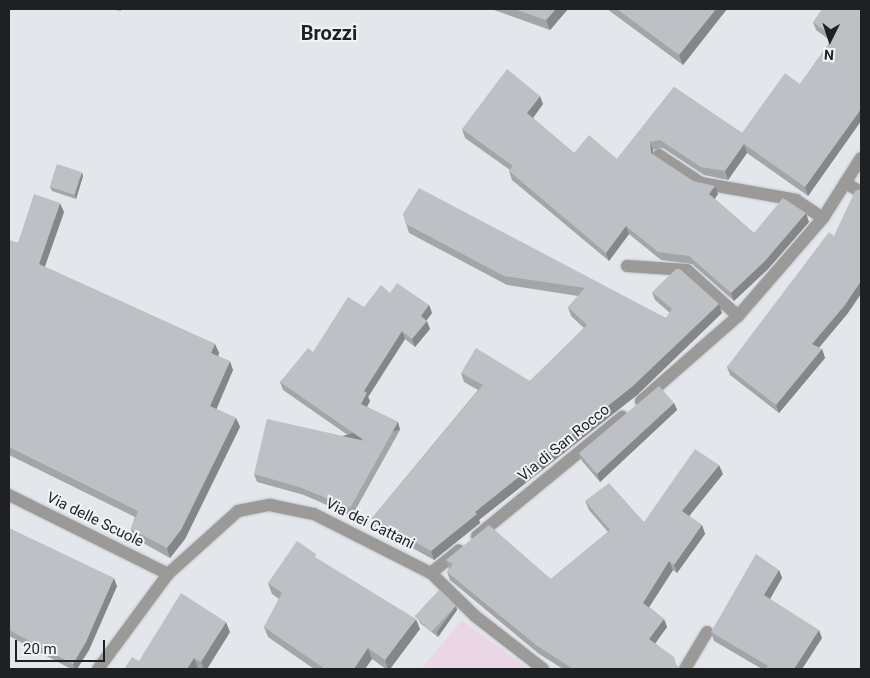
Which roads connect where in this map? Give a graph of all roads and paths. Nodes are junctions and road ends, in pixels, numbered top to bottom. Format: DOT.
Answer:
graph roads {
  1 [pos="659,155"];
  2 [pos="861,158"];
  3 [pos="845,183"];
  4 [pos="861,192"];
  5 [pos="822,218"];
  6 [pos="627,266"];
  7 [pos="738,316"];
  8 [pos="9,495"];
  9 [pos="431,573"];
  10 [pos="168,574"];
  11 [pos="707,632"];
  12 [pos="98,669"];
  13 [pos="543,669"];
  14 [pos="685,669"];
  1 -- 5 [label="street"];
  2 -- 3 [label="street, Via di San Rocco"];
  3 -- 4 [label="street"];
  3 -- 5 [label="street, Via di San Rocco"];
  5 -- 7 [label="street, Via di San Rocco"];
  6 -- 7 [label="street"];
  7 -- 9 [label="street, Via di San Rocco"];
  8 -- 10 [label="street, Via delle Scuole"];
  9 -- 10 [label="street, Via dei Cattani"];
  9 -- 13 [label="street, Via dei Cattani"];
  10 -- 12 [label="street, Via dei Cattani"];
  11 -- 14 [label="street"];
}
